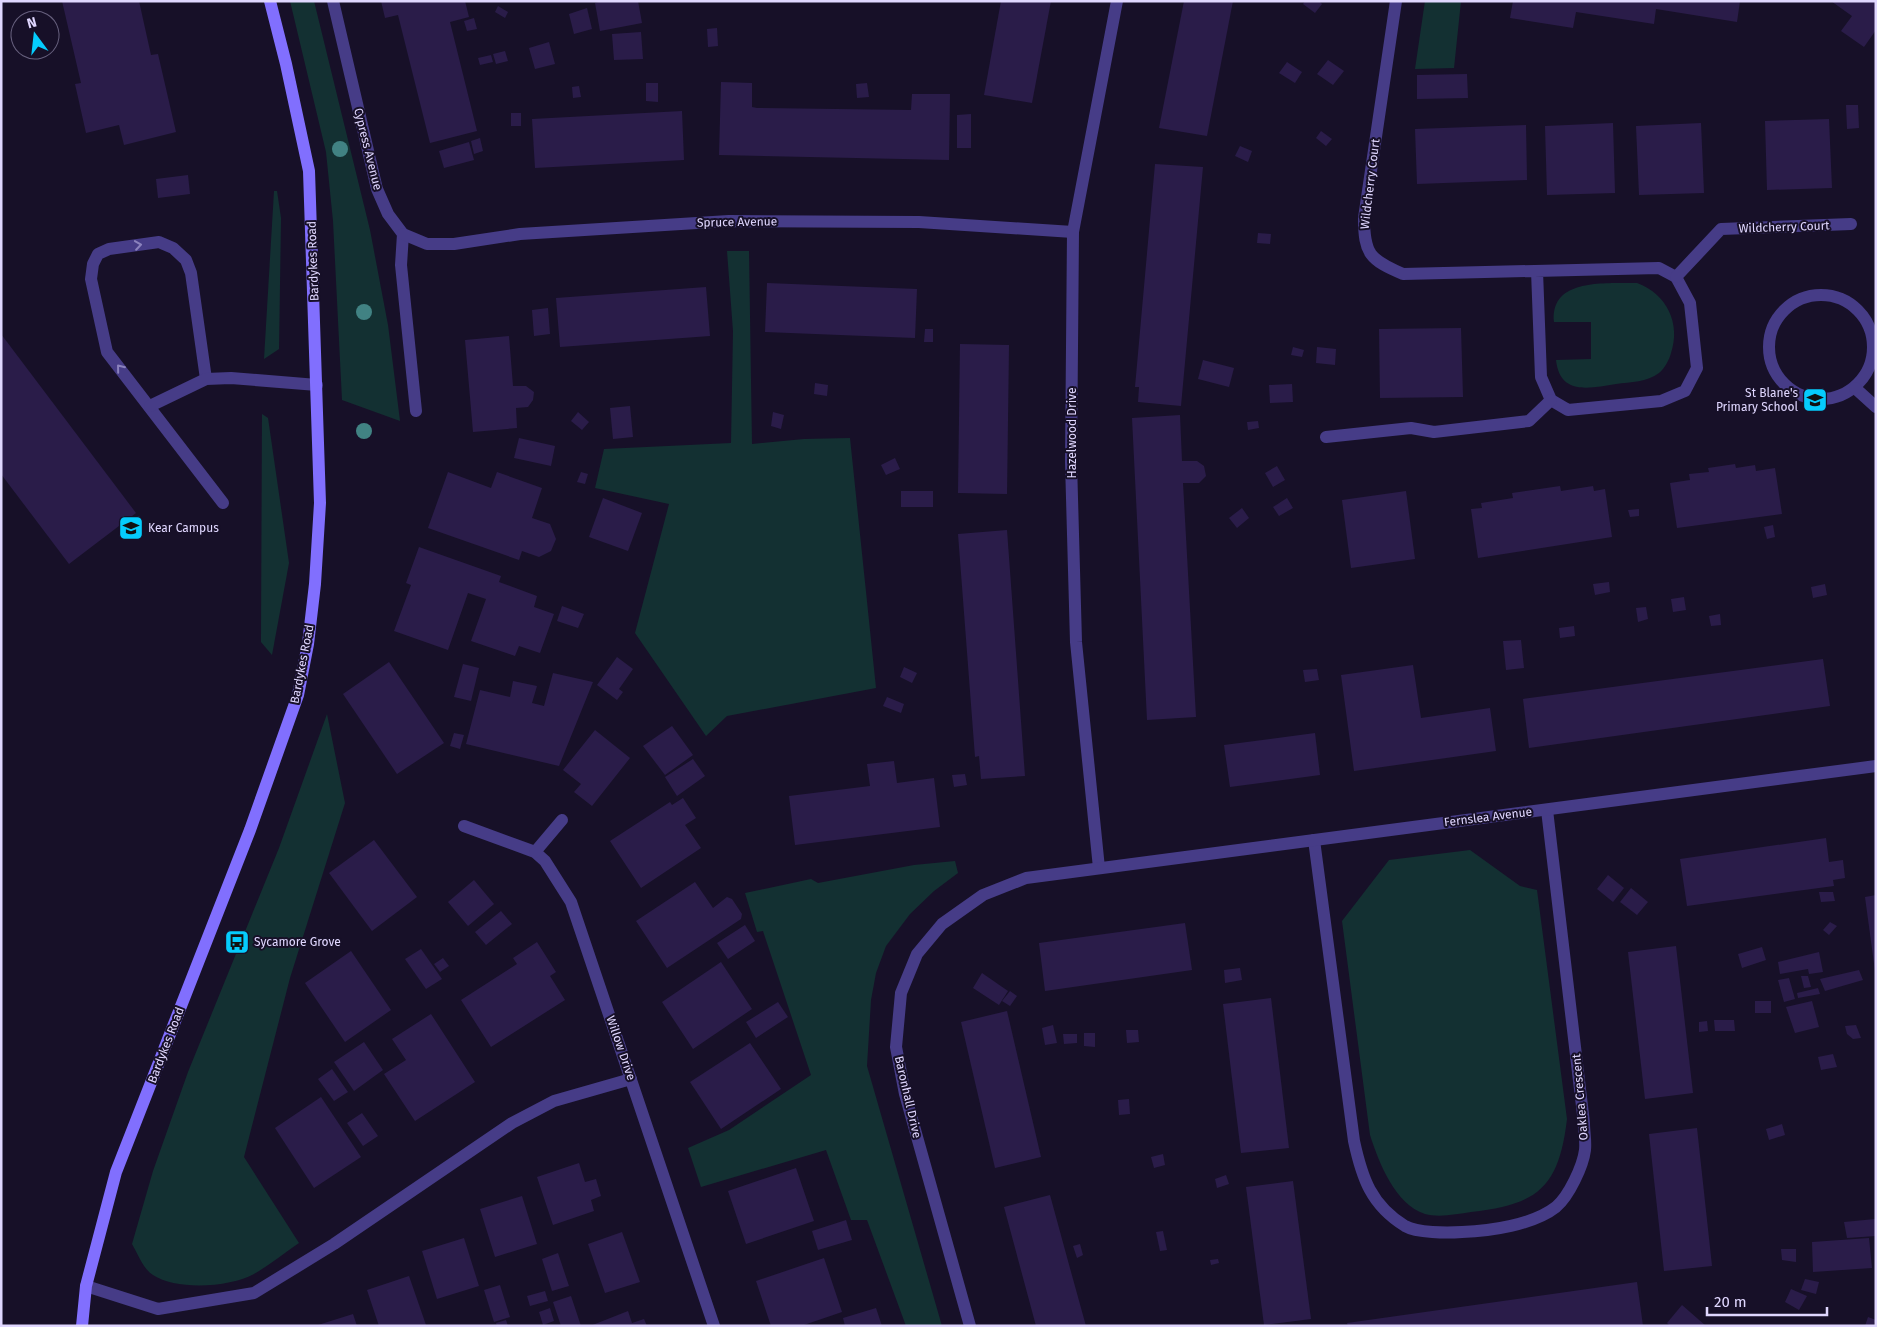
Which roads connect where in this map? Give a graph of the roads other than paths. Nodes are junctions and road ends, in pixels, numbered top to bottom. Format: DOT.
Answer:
graph roads {
  1 [pos="270,1"];
  2 [pos="333,1"];
  3 [pos="1117,1"];
  4 [pos="1396,1"];
  5 [pos="1851,224"];
  6 [pos="1073,232"];
  7 [pos="403,234"];
  8 [pos="1537,271"];
  9 [pos="1676,276"];
  10 [pos="206,379"];
  11 [pos="317,385"];
  12 [pos="1855,388"];
  13 [pos="1551,400"];
  14 [pos="150,406"];
  15 [pos="1876,407"];
  16 [pos="416,412"];
  17 [pos="1326,437"];
  18 [pos="223,503"];
  19 [pos="1876,766"];
  20 [pos="1548,810"];
  21 [pos="562,820"];
  22 [pos="464,826"];
  23 [pos="1314,840"];
  24 [pos="535,852"];
  25 [pos="1100,868"];
  26 [pos="631,1079"];
  27 [pos="86,1286"];
  28 [pos="82,1326"];
  29 [pos="714,1326"];
  30 [pos="970,1326"];
  1 -- 11 [label="main road, Bardykes Road"];
  2 -- 7 [label="street, Cypress Avenue"];
  3 -- 6 [label="street, Hazelwood Drive"];
  4 -- 8 [label="street, Wildcherry Court"];
  5 -- 9 [label="street, Wildcherry Court"];
  6 -- 7 [label="street, Spruce Avenue"];
  6 -- 25 [label="street, Hazelwood Drive"];
  7 -- 16 [label="street"];
  8 -- 9 [label="street, Wildcherry Court"];
  8 -- 13 [label="street"];
  9 -- 13 [label="street"];
  10 -- 11 [label="street"];
  10 -- 14 [label="street"];
  14 -- 10 [label="street, one-way"];
  11 -- 27 [label="main road, Bardykes Road"];
  12 -- 12 [label="street"];
  12 -- 15 [label="street"];
  13 -- 17 [label="street"];
  14 -- 18 [label="street"];
  19 -- 20 [label="street, Fernslea Avenue"];
  20 -- 23 [label="street, Fernslea Avenue"];
  20 -- 23 [label="street, Oaklea Crescent"];
  21 -- 24 [label="street"];
  22 -- 24 [label="street"];
  23 -- 25 [label="street, Fernslea Avenue"];
  24 -- 26 [label="street, Willow Drive"];
  25 -- 30 [label="street, Baronhall Drive"];
  26 -- 27 [label="street"];
  26 -- 29 [label="street, Willow Drive"];
  27 -- 28 [label="main road, Bardykes Road"];
}
